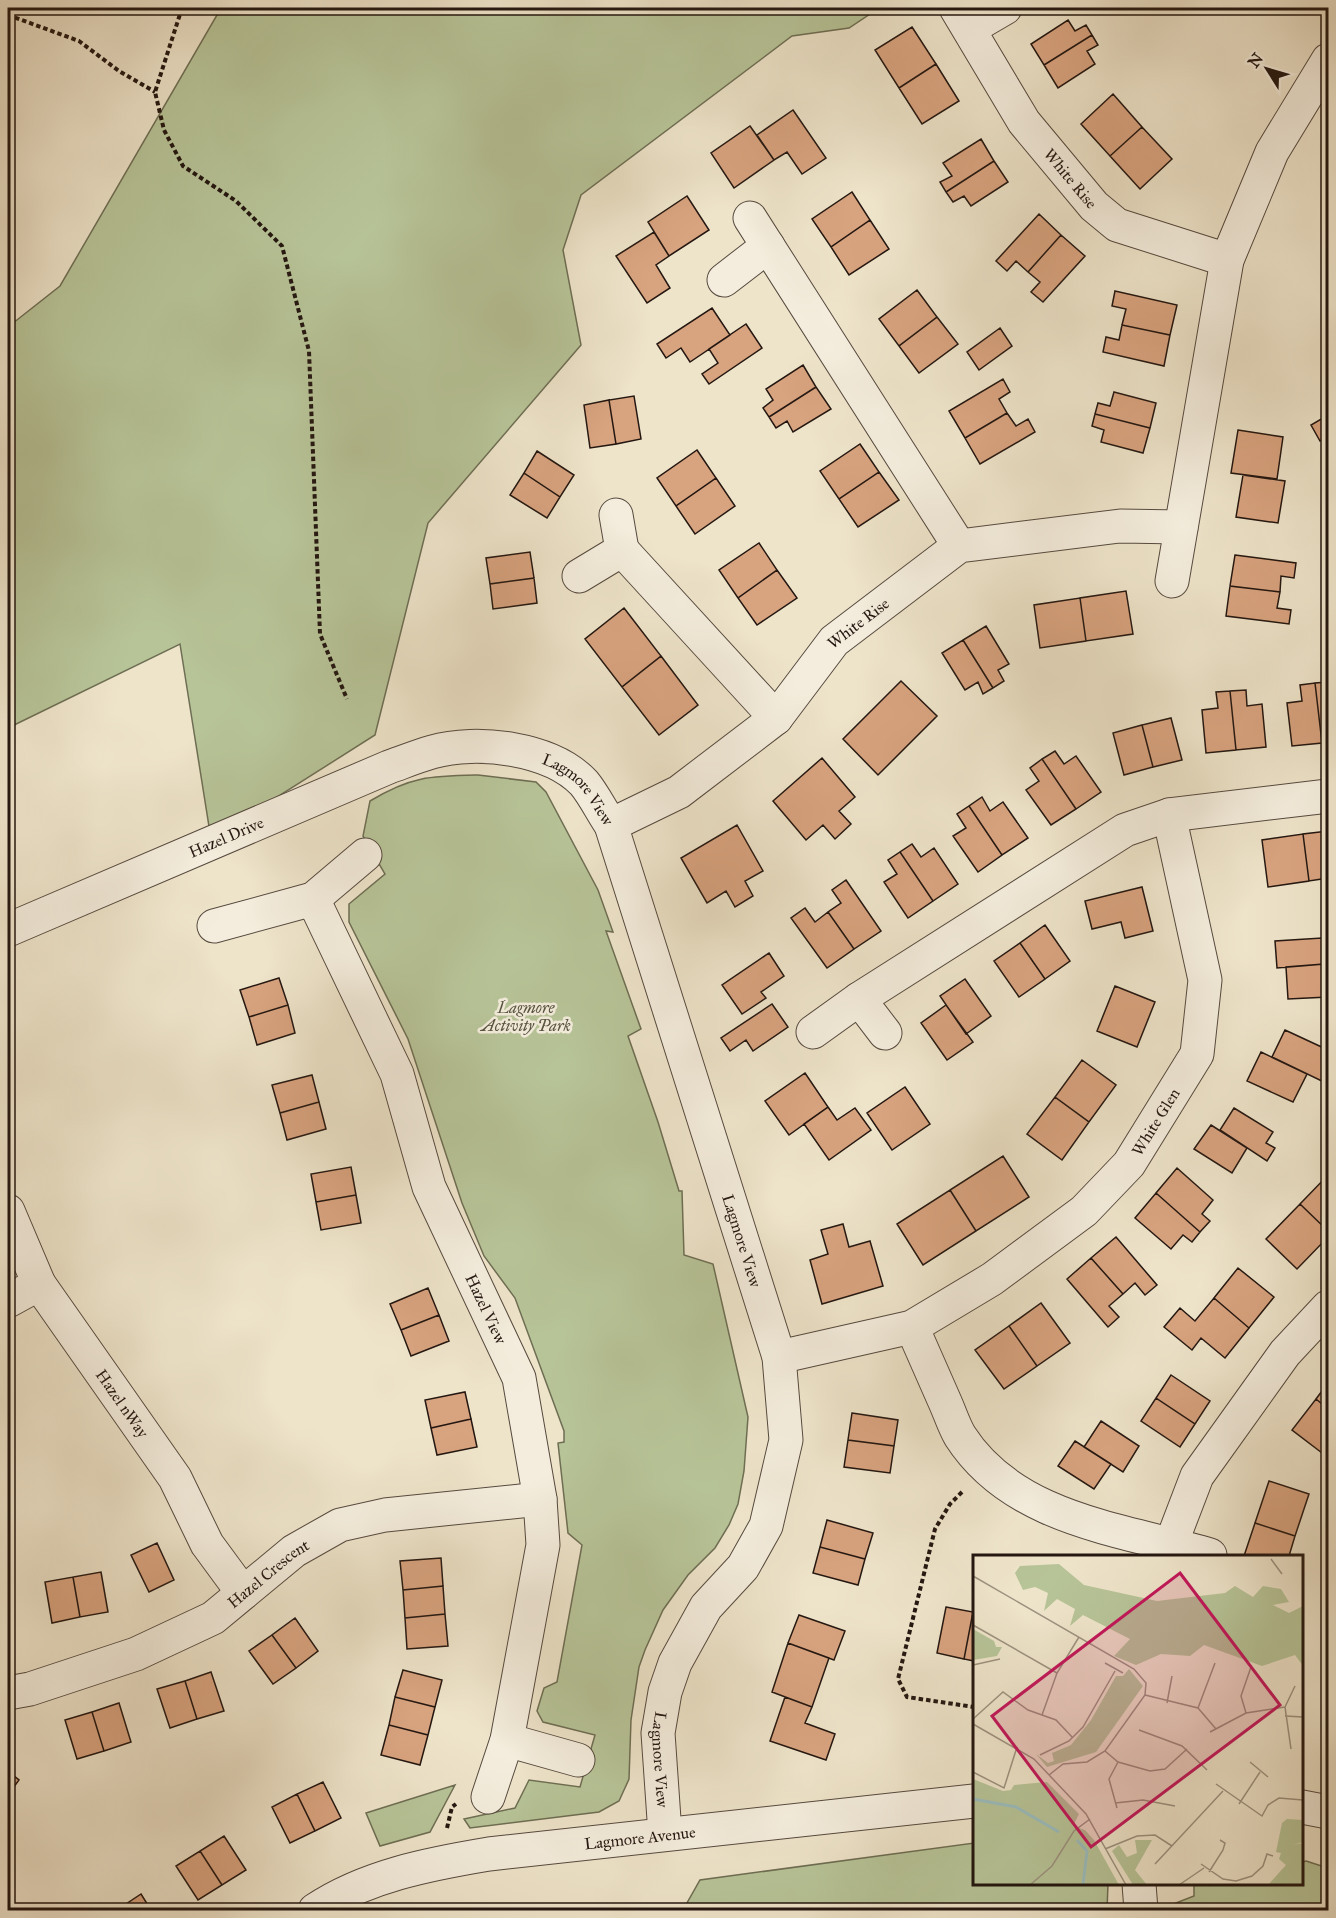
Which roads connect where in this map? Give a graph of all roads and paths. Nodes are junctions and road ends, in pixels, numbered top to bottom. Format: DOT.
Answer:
graph roads {
  1 [pos="182,8"];
  2 [pos="1005,8"];
  3 [pos="8,15"];
  4 [pos="963,18"];
  5 [pos="1329,60"];
  6 [pos="155,92"];
  7 [pos="750,218"];
  8 [pos="768,246"];
  9 [pos="1227,260"];
  10 [pos="724,280"];
  11 [pos="616,515"];
  12 [pos="1181,527"];
  13 [pos="959,546"];
  14 [pos="622,550"];
  15 [pos="579,576"];
  16 [pos="1172,581"];
  17 [pos="347,699"];
  18 [pos="776,718"];
  19 [pos="445,749"];
  20 [pos="1329,796"];
  21 [pos="1169,815"];
  22 [pos="611,825"];
  23 [pos="365,855"];
  24 [pos="313,899"];
  25 [pos="214,926"];
  26 [pos="8,930"];
  27 [pos="859,999"];
  28 [pos="813,1032"];
  29 [pos="885,1033"];
  30 [pos="8,1210"];
  31 [pos="39,1284"];
  32 [pos="8,1301"];
  33 [pos="1329,1307"];
  34 [pos="912,1327"];
  35 [pos="779,1357"];
  36 [pos="986,1468"];
  37 [pos="540,1499"];
  38 [pos="1171,1544"];
  39 [pos="1210,1555"];
  40 [pos="243,1593"];
  41 [pos="8,1693"];
  42 [pos="973,1707"];
  43 [pos="507,1740"];
  44 [pos="578,1760"];
  45 [pos="488,1797"];
  46 [pos="973,1801"];
  47 [pos="1303,1807"];
  48 [pos="1329,1812"];
  49 [pos="665,1834"];
  50 [pos="1139,1885"];
  51 [pos="322,1908"];
  52 [pos="1141,1911"];
  1 -- 6 [label="path"];
  2 -- 4 [label="street, White Rise"];
  3 -- 6 [label="path"];
  4 -- 9 [label="street, White Rise"];
  5 -- 9 [label="street"];
  6 -- 17 [label="path"];
  7 -- 8 [label="street"];
  8 -- 10 [label="street"];
  8 -- 13 [label="street"];
  9 -- 12 [label="street"];
  11 -- 14 [label="street"];
  12 -- 13 [label="street"];
  12 -- 16 [label="street"];
  13 -- 18 [label="street, White Rise"];
  14 -- 15 [label="street"];
  14 -- 18 [label="street"];
  18 -- 22 [label="street, White Rise"];
  19 -- 22 [label="street, Lagmore View"];
  19 -- 26 [label="street, Hazel Drive"];
  20 -- 21 [label="street"];
  21 -- 27 [label="street"];
  21 -- 34 [label="street, White Glen"];
  22 -- 35 [label="street, Lagmore View"];
  23 -- 24 [label="street"];
  24 -- 25 [label="street"];
  24 -- 37 [label="street, Hazel View"];
  27 -- 28 [label="street"];
  27 -- 29 [label="street"];
  30 -- 31 [label="street, Hazel nWay"];
  31 -- 32 [label="street"];
  31 -- 40 [label="street, Hazel nWay"];
  33 -- 38 [label="street"];
  34 -- 35 [label="street, White Glen"];
  34 -- 36 [label="street"];
  35 -- 49 [label="street, Lagmore View"];
  36 -- 38 [label="street"];
  36 -- 42 [label="path"];
  37 -- 40 [label="street, Hazel Crescent"];
  37 -- 43 [label="street, Hazel View"];
  38 -- 39 [label="street"];
  40 -- 41 [label="street, Hazel Crescent"];
  43 -- 44 [label="street"];
  43 -- 45 [label="street, Hazel View"];
  46 -- 49 [label="street, Lagmore Avenue"];
  47 -- 48 [label="street"];
  49 -- 51 [label="street, Lagmore Avenue"];
  50 -- 52 [label="street"];
}
